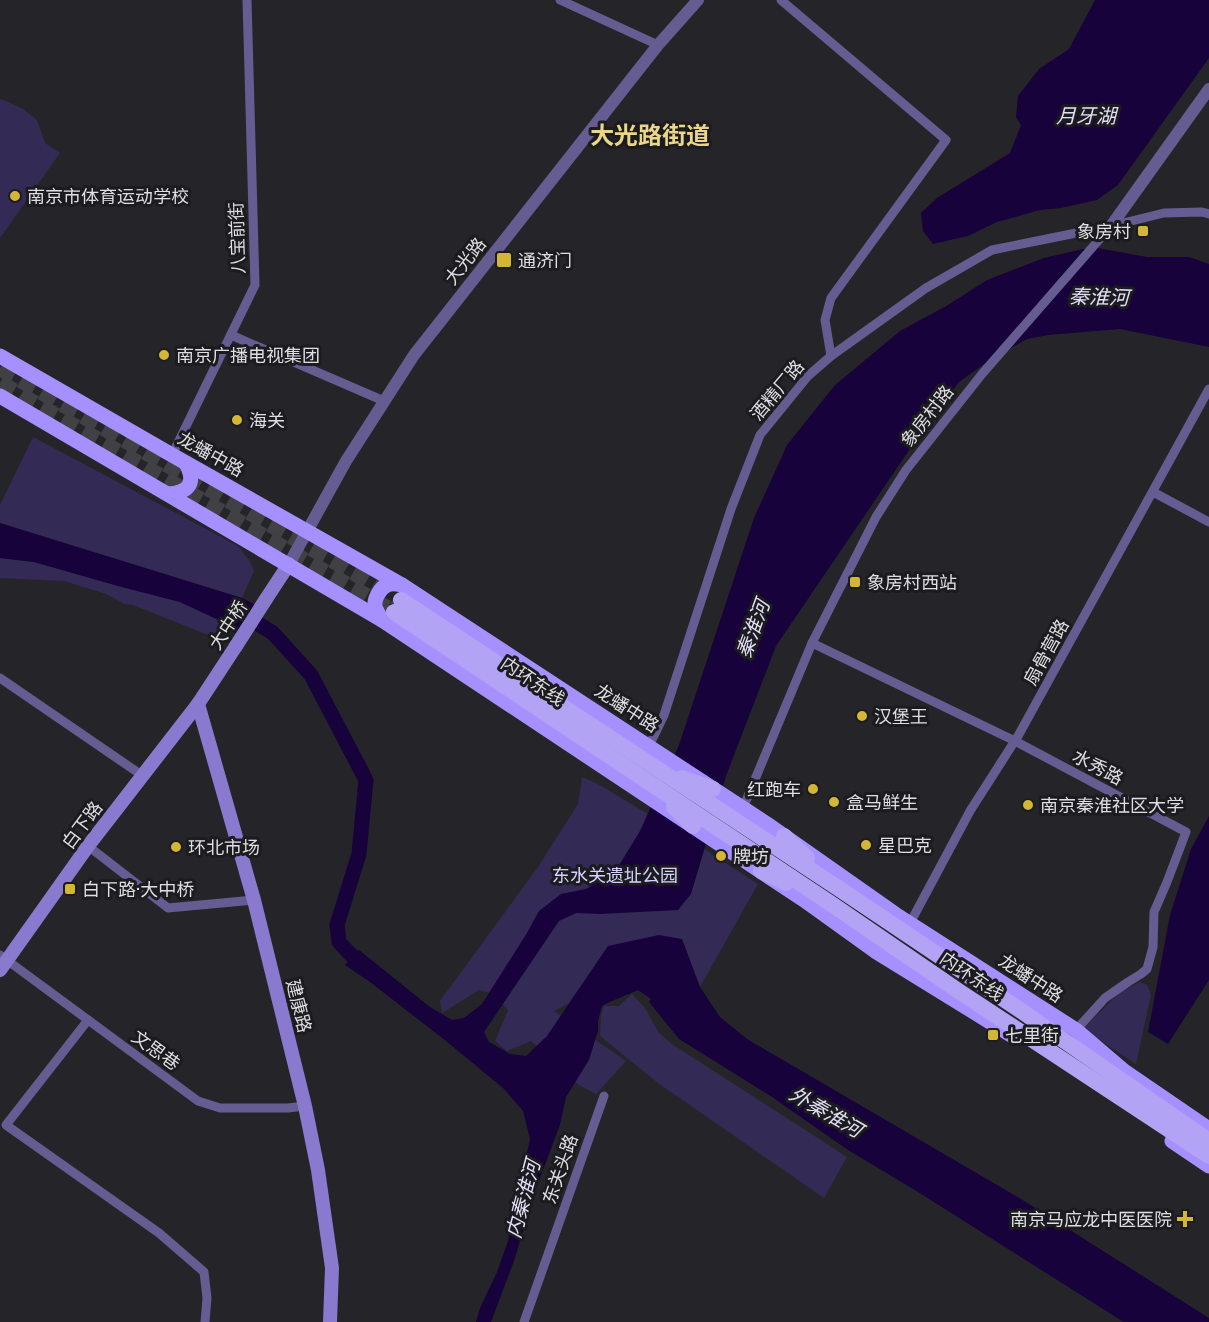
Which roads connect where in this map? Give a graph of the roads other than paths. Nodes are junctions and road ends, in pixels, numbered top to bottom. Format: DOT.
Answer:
graph roads {
  1 [pos="248,0"];
  2 [pos="561,0"];
  3 [pos="698,0"];
  4 [pos="781,0"];
  5 [pos="658,45"];
  6 [pos="1209,89"];
  7 [pos="1209,214"];
  8 [pos="1111,226"];
  9 [pos="231,335"];
  10 [pos="0,356"];
  11 [pos="831,356"];
  12 [pos="1208,392"];
  13 [pos="0,396"];
  14 [pos="384,401"];
  15 [pos="172,455"];
  16 [pos="186,463"];
  17 [pos="1153,492"];
  18 [pos="168,494"];
  19 [pos="1209,522"];
  20 [pos="308,530"];
  21 [pos="289,564"];
  22 [pos="395,604"];
  23 [pos="812,643"];
  24 [pos="0,678"];
  25 [pos="198,704"];
  26 [pos="1015,741"];
  27 [pos="649,746"];
  28 [pos="143,776"];
  29 [pos="654,776"];
  30 [pos="713,789"];
  31 [pos="742,808"];
  32 [pos="719,819"];
  33 [pos="693,826"];
  34 [pos="784,836"];
  35 [pos="88,846"];
  36 [pos="761,871"];
  37 [pos="834,895"];
  38 [pos="254,900"];
  39 [pos="910,923"];
  40 [pos="2,962"];
  41 [pos="88,1020"];
  42 [pos="1076,1030"];
  43 [pos="604,1096"];
  44 [pos="305,1106"];
  45 [pos="1209,1129"];
  46 [pos="1209,1141"];
  47 [pos="1209,1156"];
  48 [pos="1209,1166"];
  49 [pos="205,1322"];
  50 [pos="330,1322"];
  51 [pos="524,1322"];
  1 -- 9 [label="street, 八宝前街"];
  2 -- 5 [label="street"];
  3 -- 5 [label="street, 大光路"];
  4 -- 11 [label="street"];
  5 -- 14 [label="street, 大光路"];
  6 -- 8 [label="street, 象房村路"];
  7 -- 8 [label="street, 酒精厂路"];
  8 -- 11 [label="street, 酒精厂路"];
  8 -- 23 [label="street, 象房村路"];
  9 -- 14 [label="street"];
  9 -- 15 [label="street, 八宝前街"];
  10 -- 15 [label="main road, 龙蟠中路"];
  11 -- 27 [label="street, 酒精厂路"];
  12 -- 17 [label="street, 扇骨营路"];
  13 -- 18 [label="main road, 龙蟠中路"];
  14 -- 20 [label="street, 大光路"];
  15 -- 16 [label="main road, 龙蟠中路"];
  16 -- 18 [label="main road"];
  16 -- 20 [label="main road, 龙蟠中路"];
  17 -- 19 [label="street"];
  17 -- 26 [label="street, 扇骨营路"];
  18 -- 21 [label="main road, 龙蟠中路"];
  20 -- 21 [label="street, 大光路"];
  20 -- 22 [label="main road, 龙蟠中路"];
  21 -- 22 [label="main road, 龙蟠中路"];
  21 -- 25 [label="main road, 大中桥, bridge"];
  22 -- 27 [label="main road, 龙蟠中路"];
  22 -- 29 [label="highway, 内环东线"];
  23 -- 26 [label="street, 水秀路"];
  23 -- 31 [label="street, 象房村路"];
  24 -- 28 [label="street"];
  25 -- 28 [label="main road, 白下路"];
  25 -- 38 [label="main road, 建康路"];
  26 -- 39 [label="street, 扇骨营路"];
  26 -- 42 [label="street, 水秀路"];
  27 -- 29 [label="main road, 龙蟠中路"];
  28 -- 35 [label="main road, 白下路"];
  29 -- 30 [label="highway"];
  29 -- 32 [label="highway, 内环东线"];
  29 -- 33 [label="highway"];
  30 -- 32 [label="main road, 龙蟠中路"];
  31 -- 32 [label="main road, 龙蟠中路"];
  31 -- 34 [label="main road, 龙蟠中路"];
  32 -- 33 [label="main road, 龙蟠中路"];
  32 -- 36 [label="main road, 龙蟠中路"];
  32 -- 37 [label="highway, 内环东线"];
  34 -- 37 [label="highway"];
  34 -- 39 [label="main road, 龙蟠中路"];
  35 -- 38 [label="street"];
  35 -- 40 [label="main road, 白下路"];
  36 -- 37 [label="highway"];
  36 -- 48 [label="main road, 龙蟠中路"];
  37 -- 46 [label="highway, 内环东线"];
  37 -- 47 [label="highway, 内环东线"];
  38 -- 44 [label="main road, 建康路"];
  39 -- 42 [label="main road, 龙蟠中路"];
  40 -- 41 [label="street, 文思巷"];
  41 -- 44 [label="street, 文思巷"];
  41 -- 49 [label="street"];
  42 -- 45 [label="main road, 龙蟠中路"];
  43 -- 51 [label="street, 东关头路"];
  44 -- 50 [label="main road, 建康路"];
}
